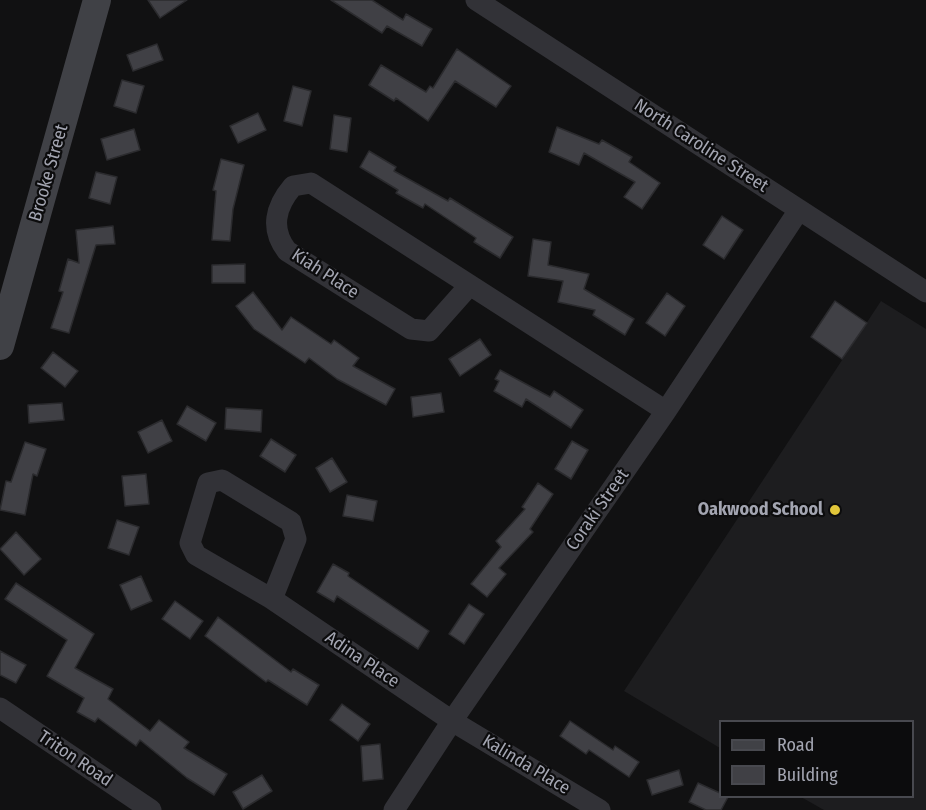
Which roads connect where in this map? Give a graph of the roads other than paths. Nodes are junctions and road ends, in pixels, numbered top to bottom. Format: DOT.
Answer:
graph roads {
  1 [pos="98,0"];
  2 [pos="476,0"];
  3 [pos="799,210"];
  4 [pos="469,286"];
  5 [pos="926,291"];
  6 [pos="0,346"];
  7 [pos="666,411"];
  8 [pos="272,599"];
  9 [pos="0,708"];
  10 [pos="452,721"];
  11 [pos="139,807"];
  12 [pos="394,810"];
  13 [pos="600,810"];
  1 -- 6 [label="street, Brooke Street"];
  2 -- 3 [label="street, North Caroline Street"];
  3 -- 5 [label="street, North Caroline Street"];
  3 -- 7 [label="street, Coraki Street"];
  4 -- 4 [label="street, Kiah Place"];
  4 -- 7 [label="street, Kiah Place"];
  7 -- 10 [label="street, Coraki Street"];
  8 -- 8 [label="street, Adina Place"];
  8 -- 10 [label="street, Adina Place"];
  9 -- 11 [label="street, Triton Road"];
  10 -- 12 [label="street, Coraki Street"];
  10 -- 13 [label="street, Kalinda Place"];
}
